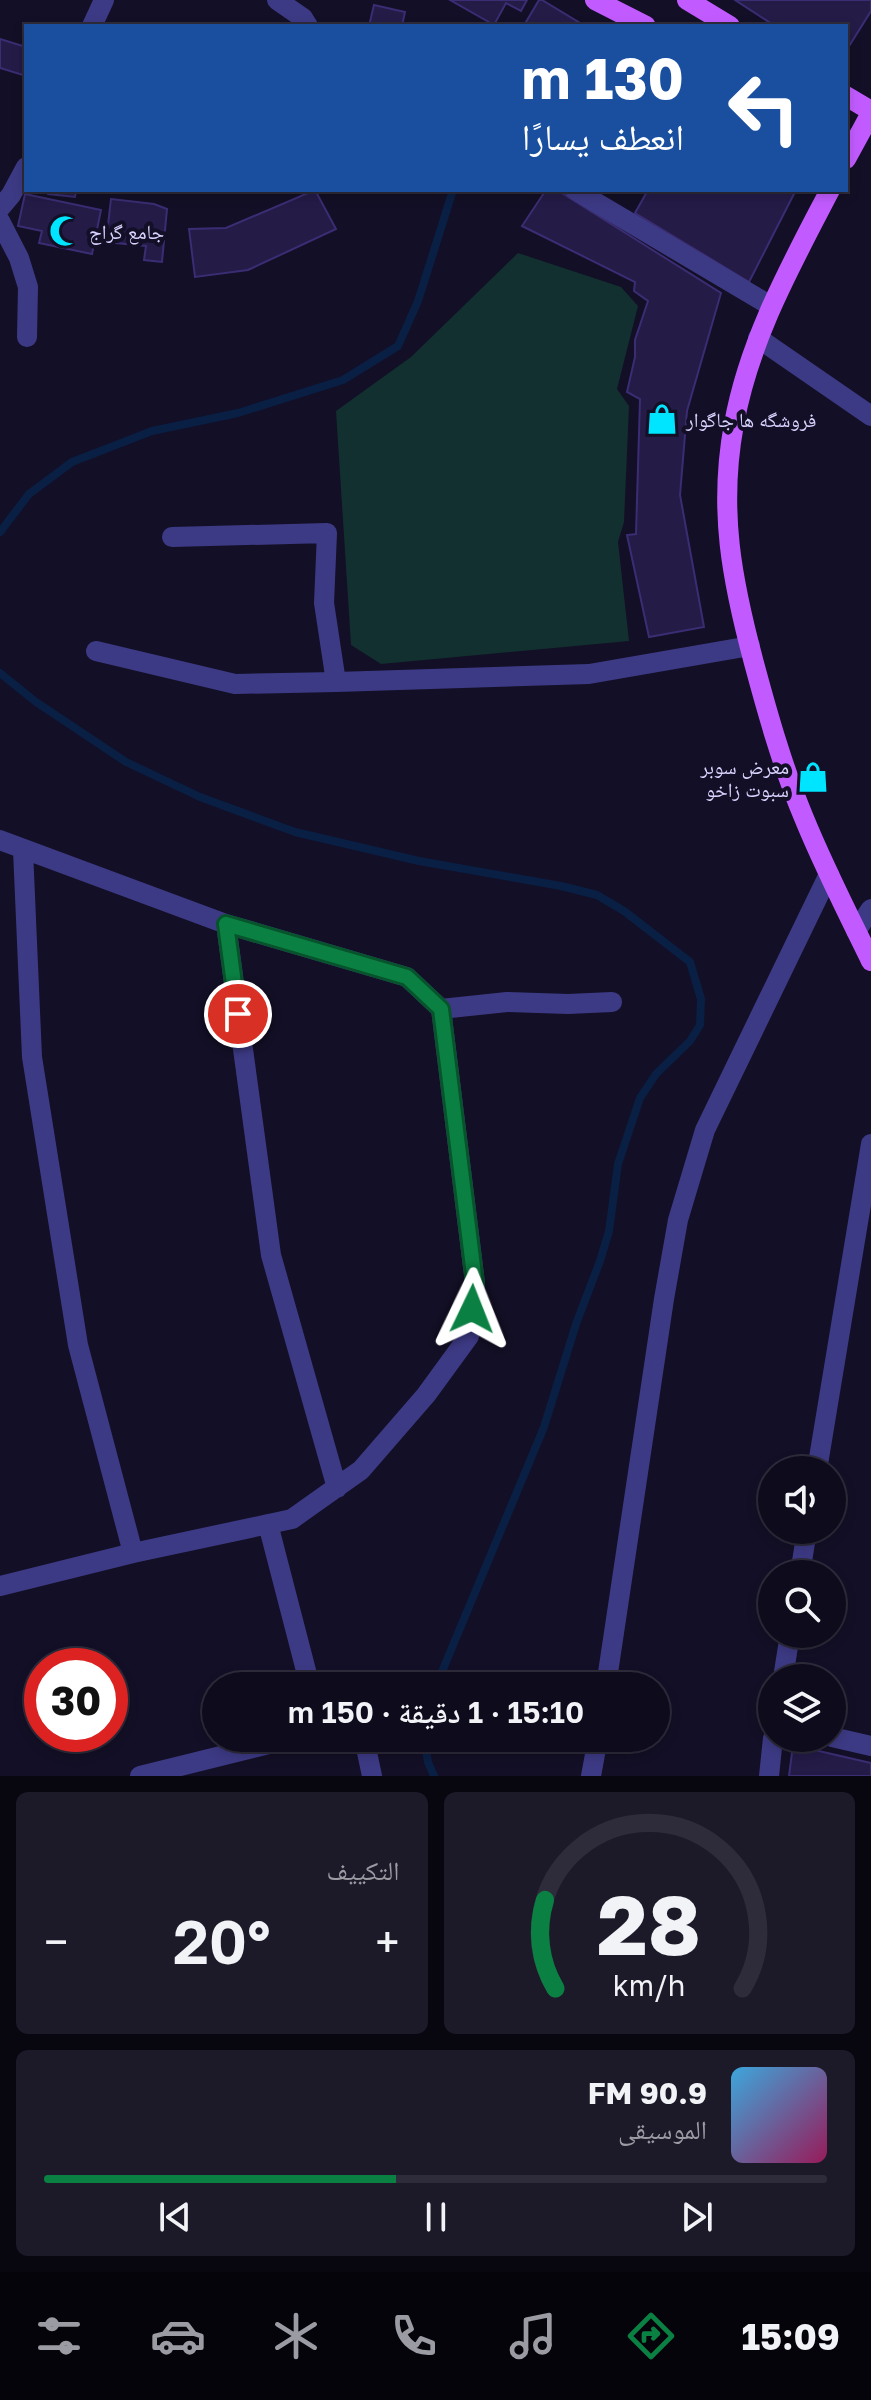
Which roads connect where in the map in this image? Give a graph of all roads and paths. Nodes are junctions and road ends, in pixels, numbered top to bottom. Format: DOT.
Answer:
graph roads {
  1 [pos="104,0"];
  2 [pos="277,0"];
  3 [pos="595,0"];
  4 [pos="687,0"];
  5 [pos="93,24"];
  6 [pos="307,24"];
  7 [pos="642,24"];
  8 [pos="727,24"];
  9 [pos="848,97"];
  10 [pos="871,112"];
  11 [pos="853,130"];
  12 [pos="848,151"];
  13 [pos="24,171"];
  14 [pos="578,192"];
  15 [pos="829,192"];
  16 [pos="0,208"];
  17 [pos="0,221"];
  18 [pos="771,306"];
  19 [pos="27,337"];
  20 [pos="758,338"];
  21 [pos="871,416"];
  22 [pos="172,537"];
  23 [pos="750,646"];
  24 [pos="96,651"];
  25 [pos="336,682"];
  26 [pos="0,840"];
  27 [pos="23,850"];
  28 [pos="829,874"];
  29 [pos="871,909"];
  30 [pos="226,924"];
  31 [pos="856,931"];
  32 [pos="871,961"];
  33 [pos="612,1002"];
  34 [pos="441,1009"];
  35 [pos="871,1144"];
  36 [pos="819,1456"];
  37 [pos="337,1488"];
  38 [pos="268,1524"];
  39 [pos="133,1553"];
  40 [pos="0,1586"];
  41 [pos="306,1672"];
  42 [pos="608,1672"];
  43 [pos="846,1740"];
  44 [pos="871,1746"];
  45 [pos="237,1752"];
  46 [pos="368,1752"];
  47 [pos="595,1752"];
  48 [pos="772,1752"];
  49 [pos="140,1776"];
  50 [pos="372,1776"];
  51 [pos="591,1776"];
  52 [pos="769,1776"];
  1 -- 5 [label="street"];
  2 -- 6 [label="street"];
  3 -- 7 [label="main road"];
  4 -- 8 [label="main road"];
  9 -- 10 [label="main road"];
  10 -- 11 [label="main road"];
  11 -- 12 [label="main road"];
  13 -- 16 [label="street"];
  14 -- 18 [label="street"];
  15 -- 18 [label="main road"];
  17 -- 19 [label="street"];
  18 -- 20 [label="main road"];
  20 -- 21 [label="street"];
  20 -- 23 [label="main road"];
  22 -- 25 [label="street"];
  23 -- 25 [label="street"];
  23 -- 28 [label="main road"];
  24 -- 25 [label="street"];
  26 -- 27 [label="street"];
  27 -- 30 [label="street"];
  27 -- 39 [label="street"];
  28 -- 31 [label="main road"];
  28 -- 42 [label="street"];
  29 -- 31 [label="street"];
  30 -- 34 [label="street"];
  30 -- 37 [label="street"];
  31 -- 32 [label="main road"];
  33 -- 34 [label="street"];
  34 -- 37 [label="street"];
  35 -- 36 [label="street"];
  37 -- 38 [label="street"];
  38 -- 39 [label="street"];
  38 -- 41 [label="street"];
  39 -- 40 [label="street"];
  43 -- 44 [label="street"];
  45 -- 49 [label="street"];
  46 -- 50 [label="street"];
  47 -- 51 [label="street"];
  48 -- 52 [label="street"];
}
